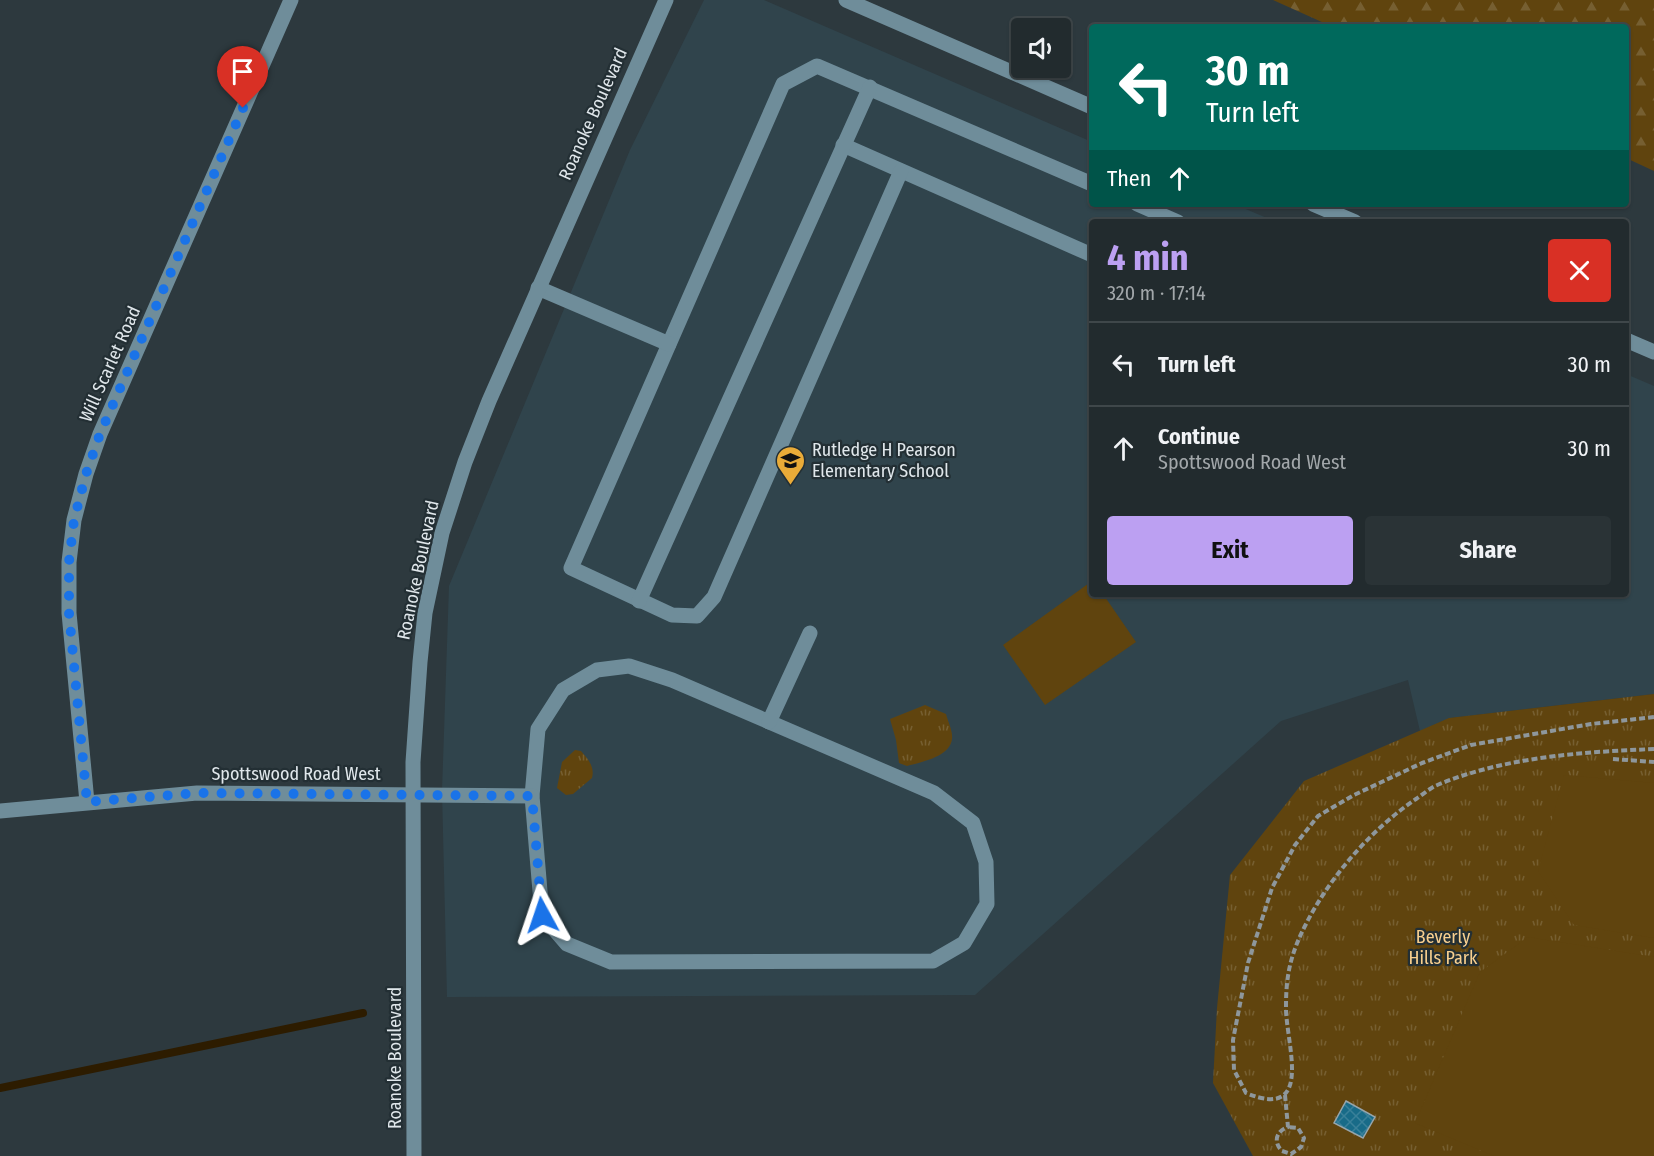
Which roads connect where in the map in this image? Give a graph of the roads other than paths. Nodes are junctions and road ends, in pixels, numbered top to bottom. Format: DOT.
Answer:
graph roads {
  1 [pos="291,0"];
  2 [pos="666,0"];
  3 [pos="846,0"];
  4 [pos="870,87"];
  5 [pos="1089,106"];
  6 [pos="843,145"];
  7 [pos="901,171"];
  8 [pos="1089,183"];
  9 [pos="1144,207"];
  10 [pos="1317,207"];
  11 [pos="1332,218"];
  12 [pos="1171,219"];
  13 [pos="1089,254"];
  14 [pos="538,288"];
  15 [pos="1629,341"];
  16 [pos="669,344"];
  17 [pos="1654,352"];
  18 [pos="639,601"];
  19 [pos="810,633"];
  20 [pos="769,722"];
  21 [pos="413,795"];
  22 [pos="532,796"];
  23 [pos="87,802"];
  24 [pos="0,811"];
  25 [pos="414,1156"];
  1 -- 23 [label="street, Will Scarlet Road"];
  2 -- 14 [label="street, Roanoke Boulevard"];
  3 -- 5 [label="street"];
  4 -- 6 [label="street"];
  4 -- 8 [label="street"];
  4 -- 16 [label="street"];
  6 -- 7 [label="street"];
  6 -- 18 [label="street"];
  7 -- 13 [label="street"];
  7 -- 18 [label="street"];
  9 -- 12 [label="street"];
  10 -- 11 [label="street"];
  14 -- 16 [label="street"];
  14 -- 21 [label="street, Roanoke Boulevard"];
  15 -- 17 [label="street"];
  16 -- 18 [label="street"];
  19 -- 20 [label="street"];
  20 -- 22 [label="street"];
  20 -- 22 [label="street"];
  21 -- 22 [label="street, Spottswood Road West"];
  21 -- 23 [label="street, Spottswood Road West"];
  21 -- 25 [label="street, Roanoke Boulevard"];
  23 -- 24 [label="street, Spottswood Road West"];
}
